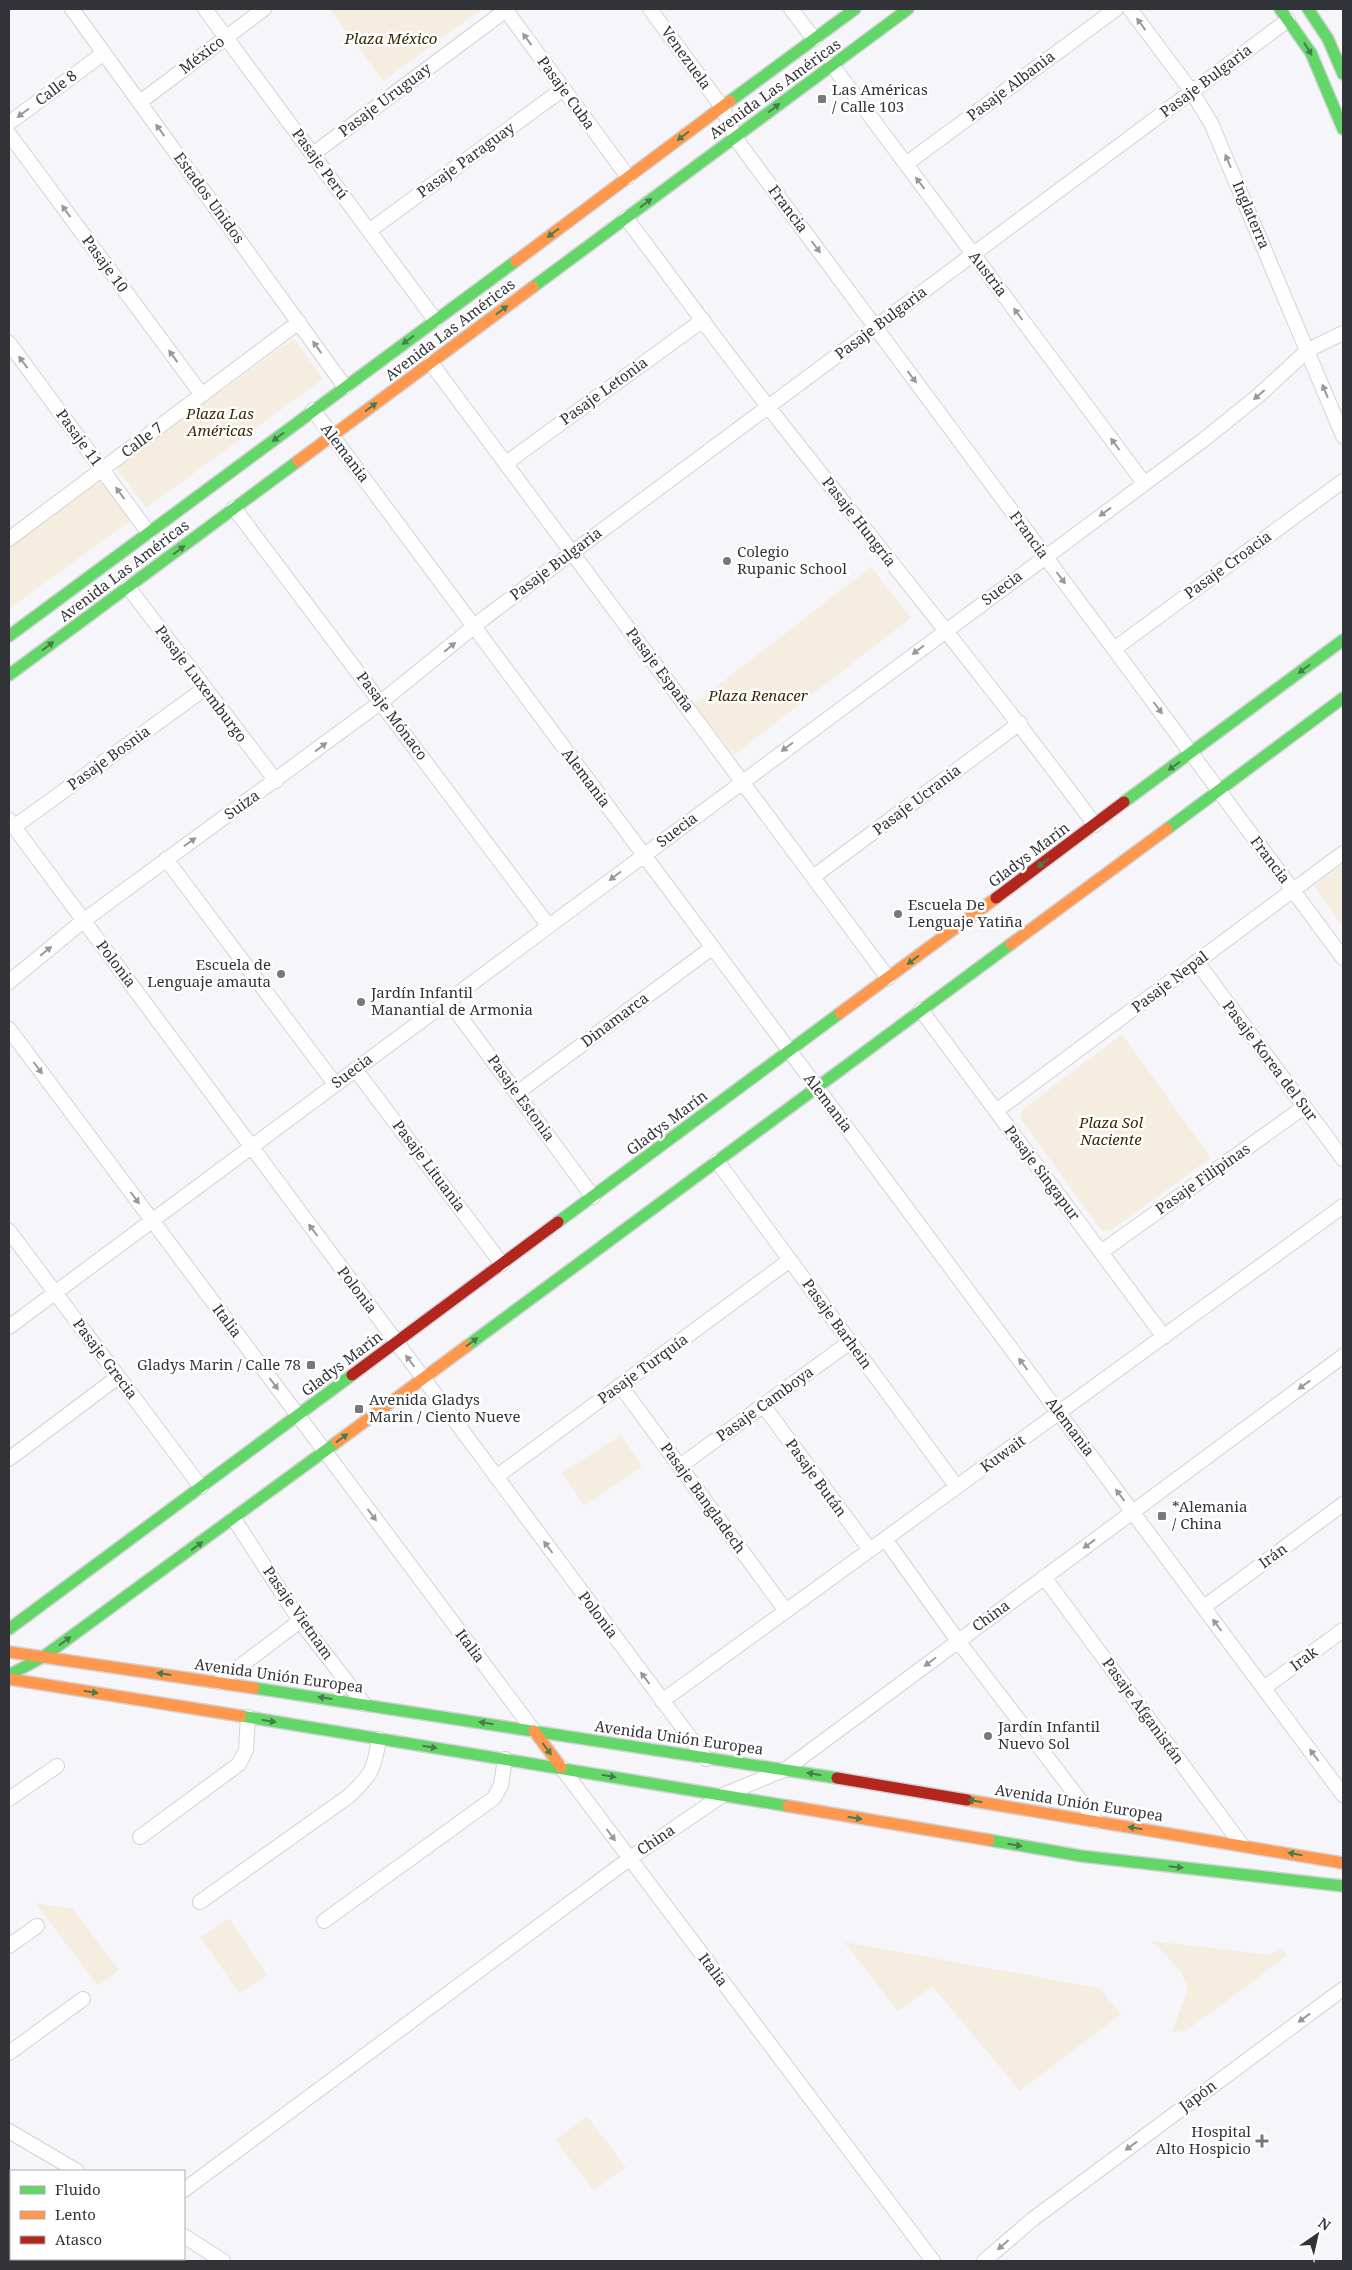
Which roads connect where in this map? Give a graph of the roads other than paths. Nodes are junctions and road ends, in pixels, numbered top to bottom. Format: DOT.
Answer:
graph roads {
  1 [pos="72,9"];
  2 [pos="205,9"];
  3 [pos="264,9"];
  4 [pos="505,9"];
  5 [pos="650,9"];
  6 [pos="791,9"];
  7 [pos="856,9"];
  8 [pos="908,9"];
  9 [pos="1116,9"];
  10 [pos="1130,9"];
  11 [pos="1308,9"];
  12 [pos="1284,14"];
  13 [pos="226,37"];
  14 [pos="814,39"];
  15 [pos="104,53"];
  16 [pos="832,65"];
  17 [pos="1343,74"];
  18 [pos="563,89"];
  19 [pos="1192,92"];
  20 [pos="140,102"];
  21 [pos="722,107"];
  22 [pos="9,123"];
  23 [pos="1343,129"];
  24 [pos="9,134"];
  25 [pos="735,137"];
  26 [pos="312,154"];
  27 [pos="906,164"];
  28 [pos="628,177"];
  29 [pos="626,218"];
  30 [pos="369,231"];
  31 [pos="973,254"];
  32 [pos="435,320"];
  33 [pos="703,320"];
  34 [pos="299,322"];
  35 [pos="875,327"];
  36 [pos="1343,333"];
  37 [pos="9,343"];
  38 [pos="1308,350"];
  39 [pos="431,363"];
  40 [pos="345,387"];
  41 [pos="202,395"];
  42 [pos="768,407"];
  43 [pos="313,410"];
  44 [pos="332,436"];
  45 [pos="1343,436"];
  46 [pos="506,463"];
  47 [pos="102,469"];
  48 [pos="1343,481"];
  49 [pos="1144,483"];
  50 [pos="234,508"];
  51 [pos="148,532"];
  52 [pos="9,539"];
  53 [pos="572,552"];
  54 [pos="1045,556"];
  55 [pos="128,587"];
  56 [pos="474,627"];
  57 [pos="945,630"];
  58 [pos="9,636"];
  59 [pos="1343,640"];
  60 [pos="1114,648"];
  61 [pos="9,675"];
  62 [pos="204,689"];
  63 [pos="1343,698"];
  64 [pos="381,702"];
  65 [pos="1020,723"];
  66 [pos="1191,753"];
  67 [pos="276,781"];
  68 [pos="742,781"];
  69 [pos="1218,790"];
  70 [pos="11,824"];
  71 [pos="1095,825"];
  72 [pos="1343,853"];
  73 [pos="644,854"];
  74 [pos="166,859"];
  75 [pos="814,878"];
  76 [pos="1293,890"];
  77 [pos="83,921"];
  78 [pos="548,925"];
  79 [pos="713,947"];
  80 [pos="1343,958"];
  81 [pos="1196,962"];
  82 [pos="888,978"];
  83 [pos="9,982"];
  84 [pos="448,1000"];
  85 [pos="921,1010"];
  86 [pos="9,1029"];
  87 [pos="790,1051"];
  88 [pos="356,1069"];
  89 [pos="335,1084"];
  90 [pos="816,1087"];
  91 [pos="516,1093"];
  92 [pos="1304,1107"];
  93 [pos="996,1111"];
  94 [pos="251,1147"];
  95 [pos="1343,1159"];
  96 [pos="717,1161"];
  97 [pos="593,1197"];
  98 [pos="1343,1206"];
  99 [pos="152,1220"];
  100 [pos="9,1231"];
  101 [pos="1101,1252"];
  102 [pos="790,1260"];
  103 [pos="502,1264"];
  104 [pos="54,1293"];
  105 [pos="9,1326"];
  106 [pos="1164,1337"];
  107 [pos="396,1342"];
  108 [pos="850,1342"];
  109 [pos="1343,1356"];
  110 [pos="118,1377"];
  111 [pos="423,1378"];
  112 [pos="620,1385"];
  113 [pos="763,1405"];
  114 [pos="1059,1413"];
  115 [pos="298,1416"];
  116 [pos="324,1451"];
  117 [pos="9,1458"];
  118 [pos="680,1466"];
  119 [pos="496,1477"];
  120 [pos="201,1487"];
  121 [pos="957,1487"];
  122 [pos="1343,1504"];
  123 [pos="1133,1512"];
  124 [pos="234,1520"];
  125 [pos="885,1539"];
  126 [pos="870,1550"];
  127 [pos="1044,1577"];
  128 [pos="1204,1607"];
  129 [pos="786,1611"];
  130 [pos="300,1621"];
  131 [pos="9,1630"];
  132 [pos="1343,1630"];
  133 [pos="958,1641"];
  134 [pos="9,1652"];
  135 [pos="43,1657"];
  136 [pos="9,1675"];
  137 [pos="9,1679"];
  138 [pos="219,1682"];
  139 [pos="1264,1688"];
  140 [pos="662,1701"];
  141 [pos="364,1704"];
  142 [pos="248,1717"];
  143 [pos="534,1731"];
  144 [pos="379,1739"];
  145 [pos="505,1759"];
  146 [pos="706,1759"];
  147 [pos="56,1766"];
  148 [pos="561,1768"];
  149 [pos="786,1769"];
  150 [pos="722,1795"];
  151 [pos="1343,1795"];
  152 [pos="9,1799"];
  153 [pos="1096,1821"];
  154 [pos="140,1837"];
  155 [pos="1241,1844"];
  156 [pos="629,1859"];
  157 [pos="1343,1863"];
  158 [pos="1343,1886"];
  159 [pos="200,1902"];
  160 [pos="324,1921"];
  161 [pos="37,1926"];
  162 [pos="9,1946"];
  163 [pos="1343,1989"];
  164 [pos="83,2000"];
  165 [pos="9,2053"];
  166 [pos="9,2130"];
  167 [pos="75,2170"];
  168 [pos="185,2189"];
  169 [pos="185,2237"];
  170 [pos="222,2261"];
  171 [pos="933,2261"];
  172 [pos="984,2261"];
  1 -- 15 [label="street, Estados Unidos"];
  2 -- 13 [label="street, Pasaje Perú"];
  3 -- 13 [label="street, México"];
  18 -- 4 [label="street, Pasaje Cuba, one-way"];
  4 -- 26 [label="street, Pasaje Uruguay"];
  5 -- 21 [label="street, Venezuela"];
  6 -- 14 [label="street"];
  7 -- 14 [label="street, Avenida Las Américas"];
  8 -- 16 [label="street, Avenida Las Américas"];
  9 -- 27 [label="street, Pasaje Albania"];
  19 -- 10 [label="street, Inglaterra, one-way"];
  11 -- 17 [label="street"];
  12 -- 19 [label="street, Pasaje Bulgaria"];
  12 -- 23 [label="street, one-way"];
  13 -- 20 [label="street, México"];
  13 -- 26 [label="street, Pasaje Perú"];
  14 -- 21 [label="street, Avenida Las Américas"];
  15 -- 20 [label="street, Estados Unidos"];
  15 -- 22 [label="street, Calle 8, one-way"];
  25 -- 16 [label="street, Avenida Las Américas, one-way"];
  16 -- 27 [label="street, Austria"];
  18 -- 28 [label="street, Pasaje Cuba"];
  18 -- 30 [label="street, Pasaje Paraguay"];
  19 -- 31 [label="street, Pasaje Bulgaria"];
  38 -- 19 [label="street, Inglaterra, one-way"];
  34 -- 20 [label="street, Estados Unidos, one-way"];
  21 -- 25 [label="street, Francia"];
  21 -- 28 [label="street, Avenida Las Américas, one-way"];
  41 -- 24 [label="street, Pasaje 10, one-way"];
  29 -- 25 [label="street, Avenida Las Américas, one-way"];
  25 -- 35 [label="street, Francia, one-way"];
  26 -- 30 [label="street, Pasaje Perú"];
  31 -- 27 [label="street, Austria, one-way"];
  28 -- 32 [label="street, Avenida Las Américas, one-way"];
  29 -- 33 [label="street, Pasaje Hungría"];
  39 -- 29 [label="street, Avenida Las Américas, one-way"];
  30 -- 32 [label="street, Pasaje Perú"];
  31 -- 35 [label="street, Pasaje Bulgaria"];
  49 -- 31 [label="street, Austria, one-way"];
  32 -- 40 [label="street, Avenida Las Américas, one-way"];
  33 -- 42 [label="street, Pasaje Hungría"];
  33 -- 46 [label="street, Pasaje Letonia"];
  40 -- 34 [label="street, Estados Unidos, one-way"];
  34 -- 41 [label="street, Calle 7"];
  35 -- 42 [label="street, Pasaje Bulgaria"];
  35 -- 54 [label="street, Francia, one-way"];
  36 -- 38 [label="street, Suecia"];
  47 -- 37 [label="street, Pasaje 11, one-way"];
  45 -- 38 [label="street, Inglaterra, one-way"];
  38 -- 49 [label="street, Suecia, one-way"];
  44 -- 39 [label="street, Avenida Las Américas, one-way"];
  39 -- 46 [label="street, Pasaje España"];
  40 -- 43 [label="street, Avenida Las Américas"];
  41 -- 47 [label="street, Calle 7"];
  42 -- 53 [label="street, Pasaje Bulgaria"];
  42 -- 57 [label="street, Pasaje Hungría"];
  43 -- 44 [label="street, Alemania"];
  43 -- 51 [label="street, Avenida Las Américas, one-way"];
  44 -- 50 [label="street, Avenida Las Américas"];
  44 -- 56 [label="street, Alemania"];
  46 -- 53 [label="street, Pasaje España"];
  51 -- 47 [label="street, Pasaje 11, one-way"];
  47 -- 52 [label="street, Calle 7"];
  48 -- 60 [label="street, Pasaje Croacia"];
  49 -- 54 [label="street, Suecia, one-way"];
  55 -- 50 [label="street, Avenida Las Américas, one-way"];
  50 -- 64 [label="street, Pasaje Mónaco"];
  51 -- 58 [label="street, Avenida Las Américas"];
  53 -- 56 [label="street, Pasaje Bulgaria"];
  53 -- 68 [label="street, Pasaje España"];
  54 -- 57 [label="street, Suecia"];
  54 -- 60 [label="street, Francia, one-way"];
  61 -- 55 [label="street, Avenida Las Américas, one-way"];
  55 -- 62 [label="street, Pasaje Luxemburgo"];
  64 -- 56 [label="street, Suiza, one-way"];
  56 -- 73 [label="street, Alemania"];
  57 -- 65 [label="street, Pasaje Hungría"];
  57 -- 68 [label="street, Suecia, one-way"];
  59 -- 66 [label="street, Gladys Marín, one-way"];
  60 -- 66 [label="street, Francia, one-way"];
  62 -- 67 [label="street, Pasaje Luxemburgo"];
  62 -- 70 [label="street, Pasaje Bosnia"];
  63 -- 69 [label="street"];
  67 -- 64 [label="street, Suiza, one-way"];
  64 -- 78 [label="street, Pasaje Mónaco"];
  65 -- 71 [label="street, Pasaje Hungría"];
  65 -- 75 [label="street, Pasaje Ucrania"];
  66 -- 69 [label="street, Francia"];
  66 -- 71 [label="street, Gladys Marín, one-way"];
  74 -- 67 [label="street, Suiza, one-way"];
  68 -- 73 [label="street, Suecia"];
  68 -- 75 [label="street, Pasaje España"];
  69 -- 76 [label="street, Francia"];
  69 -- 85 [label="street"];
  70 -- 77 [label="street, Polonia"];
  71 -- 82 [label="street, Gladys Marín, one-way"];
  72 -- 76 [label="street, Pasaje Nepal"];
  73 -- 78 [label="street, Suecia, one-way"];
  73 -- 79 [label="street, Alemania"];
  74 -- 77 [label="street, Suiza"];
  74 -- 89 [label="street"];
  75 -- 82 [label="street, Pasaje España"];
  76 -- 80 [label="street, Francia"];
  76 -- 81 [label="street, Pasaje Nepal"];
  83 -- 77 [label="street, Suiza, one-way"];
  77 -- 94 [label="street, Polonia"];
  78 -- 84 [label="street, Suecia"];
  79 -- 87 [label="street, Alemania"];
  79 -- 91 [label="street, Dinamarca"];
  81 -- 92 [label="street, Pasaje Korea del Sur"];
  81 -- 93 [label="street, Pasaje Nepal"];
  82 -- 87 [label="street, Gladys Marín"];
  84 -- 88 [label="street, Suecia"];
  84 -- 91 [label="street, Pasaje Estonia"];
  85 -- 90 [label="street"];
  85 -- 93 [label="street, Pasaje Singapur"];
  86 -- 99 [label="street, Italia, one-way"];
  87 -- 90 [label="street, Alemania"];
  87 -- 97 [label="street, Gladys Marín"];
  88 -- 89 [label="street, Suecia"];
  88 -- 103 [label="street, Pasaje Lituania"];
  89 -- 94 [label="street, Suecia"];
  90 -- 96 [label="street"];
  114 -- 90 [label="street, Alemania, one-way"];
  91 -- 97 [label="street, Pasaje Estonia"];
  92 -- 95 [label="street, Pasaje Korea del Sur"];
  92 -- 101 [label="street, Pasaje Filipinas"];
  93 -- 101 [label="street, Pasaje Singapur"];
  94 -- 99 [label="street, Suecia"];
  107 -- 94 [label="street, Polonia, one-way"];
  96 -- 102 [label="street, Pasaje Barhein"];
  111 -- 96 [label="street, one-way"];
  97 -- 103 [label="street, Gladys Marín"];
  98 -- 106 [label="street, Kuwait"];
  99 -- 104 [label="street, Suecia"];
  99 -- 115 [label="street, Italia, one-way"];
  100 -- 104 [label="street, Pasaje Grecia"];
  101 -- 106 [label="street, Pasaje Singapur"];
  102 -- 108 [label="street, Pasaje Barhein"];
  102 -- 112 [label="street, Pasaje Turquía"];
  103 -- 107 [label="street, Gladys Marín"];
  104 -- 105 [label="street, Suecia"];
  104 -- 110 [label="street, Pasaje Grecia"];
  106 -- 114 [label="street, Kuwait"];
  111 -- 107 [label="street, Polonia, one-way"];
  107 -- 115 [label="street, Gladys Marín"];
  108 -- 113 [label="street, Pasaje Camboya"];
  108 -- 121 [label="street, Pasaje Barhein"];
  109 -- 123 [label="street, China, one-way"];
  110 -- 117 [label="street"];
  110 -- 120 [label="street, Pasaje Grecia"];
  116 -- 111 [label="street, one-way"];
  111 -- 119 [label="street, Polonia"];
  112 -- 118 [label="street, Pasaje Bangladech"];
  112 -- 119 [label="street, Pasaje Turquía"];
  113 -- 118 [label="street, Pasaje Camboya"];
  113 -- 126 [label="street, Pasaje Bután"];
  114 -- 121 [label="street, Kuwait"];
  123 -- 114 [label="street, Alemania, one-way"];
  115 -- 116 [label="street, Italia"];
  115 -- 120 [label="street, Gladys Marín"];
  116 -- 124 [label="street"];
  116 -- 143 [label="street, Italia, one-way"];
  118 -- 129 [label="street, Pasaje Bangladech"];
  140 -- 119 [label="street, Polonia, one-way"];
  120 -- 131 [label="street, Gladys Marín"];
  121 -- 125 [label="street, Kuwait"];
  122 -- 128 [label="street, Irán"];
  123 -- 127 [label="street, China, one-way"];
  123 -- 128 [label="street, Alemania"];
  124 -- 130 [label="street, Pasaje Vietnam"];
  135 -- 124 [label="street, one-way"];
  125 -- 126 [label="street, Kuwait"];
  125 -- 133 [label="street"];
  126 -- 129 [label="street, Kuwait"];
  127 -- 133 [label="street, China"];
  127 -- 155 [label="street, Pasaje Afganistán"];
  139 -- 128 [label="street, Alemania, one-way"];
  129 -- 140 [label="street, Kuwait"];
  130 -- 138 [label="street"];
  130 -- 141 [label="street, Pasaje Vietnam"];
  132 -- 139 [label="street, Irak"];
  133 -- 149 [label="street, China, one-way"];
  133 -- 153 [label="street"];
  134 -- 135 [label="street, Avenida Unión Europea"];
  135 -- 136 [label="street"];
  138 -- 135 [label="street, Avenida Unión Europea, one-way"];
  137 -- 142 [label="street, one-way"];
  141 -- 138 [label="street, Avenida Unión Europea, one-way"];
  151 -- 139 [label="street, Alemania, one-way"];
  140 -- 146 [label="street, Polonia"];
  143 -- 141 [label="street, Avenida Unión Europea, one-way"];
  142 -- 144 [label="street, one-way"];
  142 -- 154 [label="street"];
  143 -- 146 [label="street, Avenida Unión Europea"];
  143 -- 148 [label="street, Italia, one-way"];
  144 -- 145 [label="street, one-way"];
  144 -- 159 [label="street"];
  145 -- 148 [label="street"];
  145 -- 160 [label="street"];
  146 -- 149 [label="street, Avenida Unión Europea"];
  147 -- 152 [label="street"];
  148 -- 150 [label="street, one-way"];
  148 -- 156 [label="street, Italia, one-way"];
  149 -- 150 [label="street, China"];
  153 -- 149 [label="street, Avenida Unión Europea, one-way"];
  150 -- 156 [label="street, China"];
  150 -- 158 [label="street, one-way"];
  155 -- 153 [label="street, Avenida Unión Europea, one-way"];
  157 -- 155 [label="street, Avenida Unión Europea, one-way"];
  156 -- 168 [label="street, China"];
  156 -- 171 [label="street, Italia"];
  161 -- 162 [label="street"];
  163 -- 172 [label="street, Japón, one-way"];
  164 -- 165 [label="street"];
  166 -- 167 [label="street"];
  169 -- 170 [label="street"];
}
